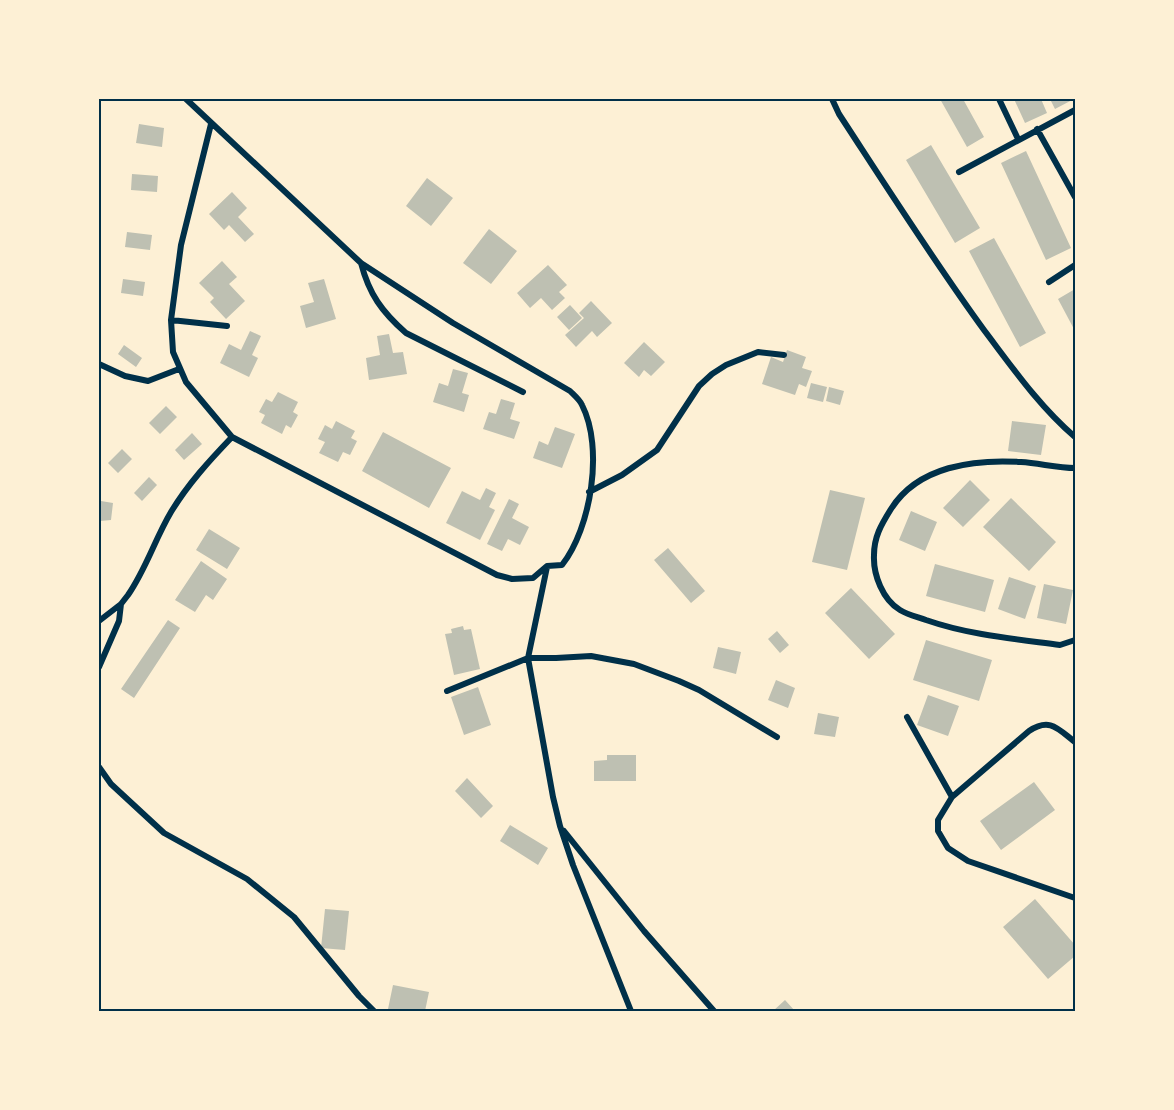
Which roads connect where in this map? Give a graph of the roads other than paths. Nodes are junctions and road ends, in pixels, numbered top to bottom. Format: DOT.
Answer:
graph roads {
  1 [pos="186,99"];
  2 [pos="832,99"];
  3 [pos="999,99"];
  4 [pos="1075,110"];
  5 [pos="211,124"];
  6 [pos="1037,129"];
  7 [pos="1018,139"];
  8 [pos="959,172"];
  9 [pos="1075,197"];
  10 [pos="361,263"];
  11 [pos="1075,265"];
  12 [pos="1049,282"];
  13 [pos="171,320"];
  14 [pos="227,326"];
  15 [pos="784,355"];
  16 [pos="99,364"];
  17 [pos="179,369"];
  18 [pos="523,392"];
  19 [pos="232,437"];
  20 [pos="1075,437"];
  21 [pos="1075,468"];
  22 [pos="590,492"];
  23 [pos="547,566"];
  24 [pos="121,604"];
  25 [pos="102,618"];
  26 [pos="1075,640"];
  27 [pos="528,658"];
  28 [pos="99,667"];
  29 [pos="447,691"];
  30 [pos="907,717"];
  31 [pos="777,737"];
  32 [pos="1075,742"];
  33 [pos="99,767"];
  34 [pos="952,797"];
  35 [pos="560,826"];
  36 [pos="1075,898"];
  37 [pos="374,1011"];
  38 [pos="631,1011"];
  39 [pos="714,1011"];
  1 -- 5 [label="street"];
  2 -- 20 [label="street"];
  3 -- 7 [label="street"];
  4 -- 6 [label="street"];
  5 -- 10 [label="street"];
  5 -- 13 [label="street"];
  6 -- 7 [label="street"];
  6 -- 9 [label="street"];
  7 -- 8 [label="street"];
  10 -- 18 [label="street"];
  10 -- 22 [label="street"];
  11 -- 12 [label="street"];
  13 -- 14 [label="street"];
  13 -- 17 [label="street"];
  15 -- 22 [label="street"];
  16 -- 17 [label="street"];
  17 -- 19 [label="street"];
  19 -- 23 [label="street"];
  19 -- 24 [label="street"];
  21 -- 26 [label="street"];
  22 -- 23 [label="street"];
  23 -- 27 [label="street"];
  24 -- 25 [label="street"];
  24 -- 28 [label="street"];
  27 -- 29 [label="street"];
  27 -- 31 [label="street"];
  27 -- 35 [label="street"];
  30 -- 34 [label="street"];
  32 -- 34 [label="street"];
  33 -- 37 [label="street"];
  34 -- 36 [label="street"];
  35 -- 38 [label="street"];
  35 -- 39 [label="street"];
}
